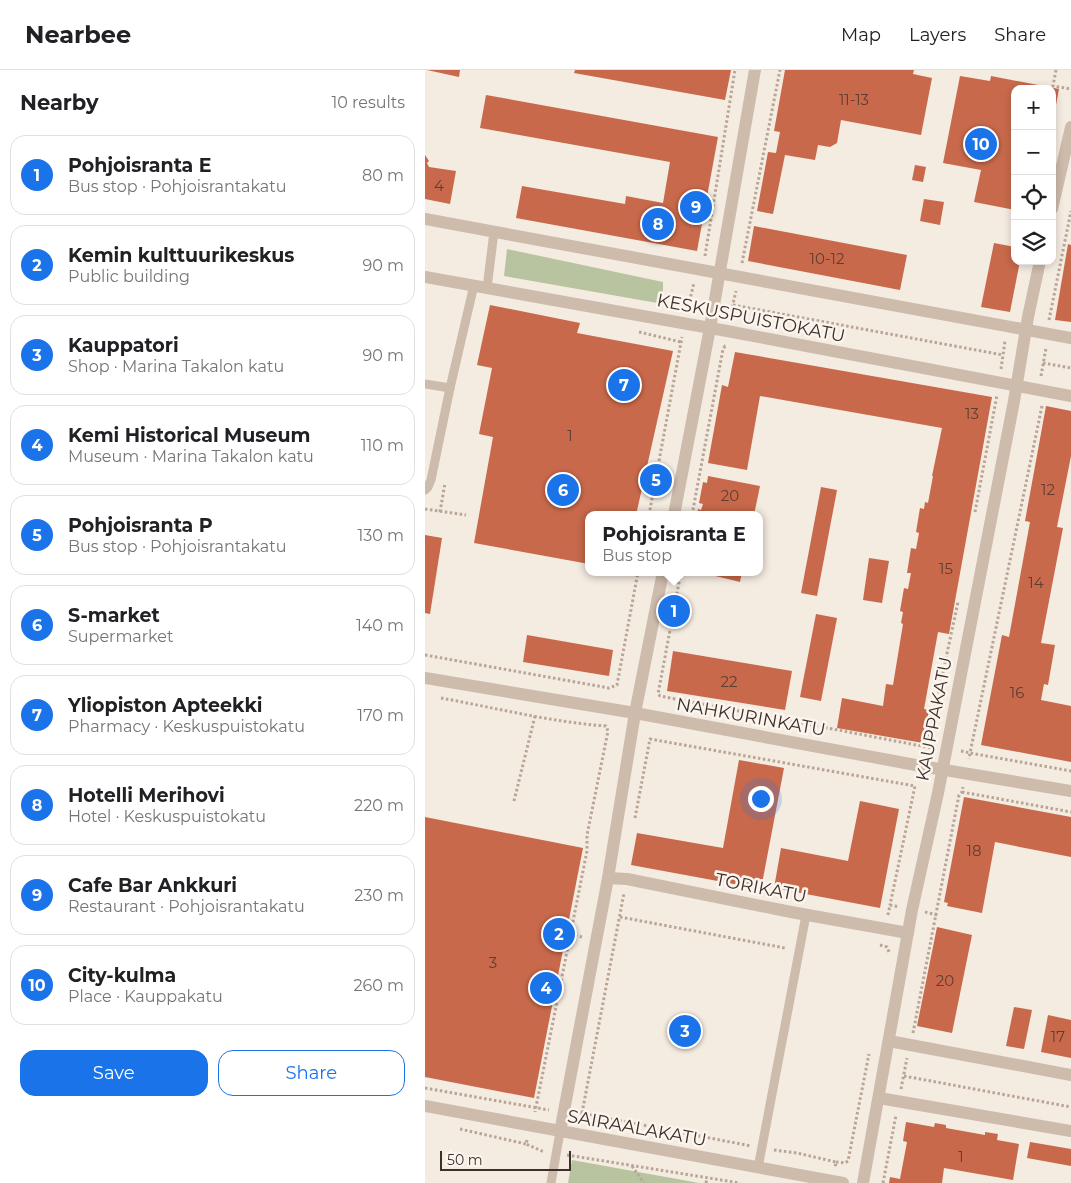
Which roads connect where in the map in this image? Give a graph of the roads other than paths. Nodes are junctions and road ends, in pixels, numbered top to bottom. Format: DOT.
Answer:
graph roads {
  1 [pos="755,70"];
  2 [pos="1071,127"];
  3 [pos="1056,193"];
  4 [pos="425,219"];
  5 [pos="494,232"];
  6 [pos="1040,265"];
  7 [pos="720,273"];
  8 [pos="425,277"];
  9 [pos="474,285"];
  10 [pos="487,288"];
  11 [pos="710,328"];
  12 [pos="1026,329"];
  13 [pos="1071,338"];
  14 [pos="425,384"];
  15 [pos="1017,387"];
  16 [pos="450,388"];
  17 [pos="1071,396"];
  18 [pos="425,490"];
  19 [pos="675,511"];
  20 [pos="662,576"];
  21 [pos="425,678"];
  22 [pos="635,713"];
  23 [pos="942,769"];
  24 [pos="1071,791"];
  25 [pos="608,878"];
  26 [pos="806,914"];
  27 [pos="908,933"];
  28 [pos="889,1041"];
  29 [pos="1071,1075"];
  30 [pos="879,1098"];
  31 [pos="425,1106"];
  32 [pos="1071,1131"];
  33 [pos="560,1132"];
  34 [pos="758,1168"];
  35 [pos="838,1182"];
  36 [pos="551,1183"];
  37 [pos="863,1183"];
  1 -- 7 [label="street"];
  2 -- 3 [label="street"];
  4 -- 5 [label="street"];
  5 -- 7 [label="street"];
  5 -- 10 [label="lane"];
  6 -- 12 [label="street, KAUPPAKATU"];
  7 -- 11 [label="street"];
  7 -- 12 [label="street"];
  8 -- 9 [label="street, KESKUSPUISTOKATU"];
  9 -- 10 [label="street, KESKUSPUISTOKATU"];
  9 -- 16 [label="lane"];
  10 -- 11 [label="street, KESKUSPUISTOKATU"];
  11 -- 15 [label="street, KESKUSPUISTOKATU"];
  11 -- 19 [label="street"];
  12 -- 13 [label="street"];
  12 -- 15 [label="street, KAUPPAKATU"];
  14 -- 16 [label="lane"];
  15 -- 17 [label="street, KESKUSPUISTOKATU"];
  15 -- 23 [label="street, KAUPPAKATU"];
  16 -- 18 [label="lane"];
  20 -- 22 [label="street"];
  21 -- 22 [label="street, NAHKURINKATU"];
  22 -- 23 [label="street, NAHKURINKATU"];
  22 -- 25 [label="street"];
  23 -- 24 [label="street, NAHKURINKATU"];
  23 -- 27 [label="street, KAUPPAKATU"];
  25 -- 26 [label="street, TORIKATU"];
  25 -- 33 [label="street"];
  26 -- 27 [label="street, TORIKATU"];
  26 -- 34 [label="lane"];
  27 -- 28 [label="street, KAUPPAKATU"];
  28 -- 29 [label="street"];
  28 -- 30 [label="street, KAUPPAKATU"];
  30 -- 32 [label="street"];
  30 -- 37 [label="street, KAUPPAKATU"];
  31 -- 33 [label="street, SAIRAALAKATU"];
  33 -- 34 [label="street, SAIRAALAKATU"];
  33 -- 36 [label="lane"];
  34 -- 35 [label="street, SAIRAALAKATU"];
}
